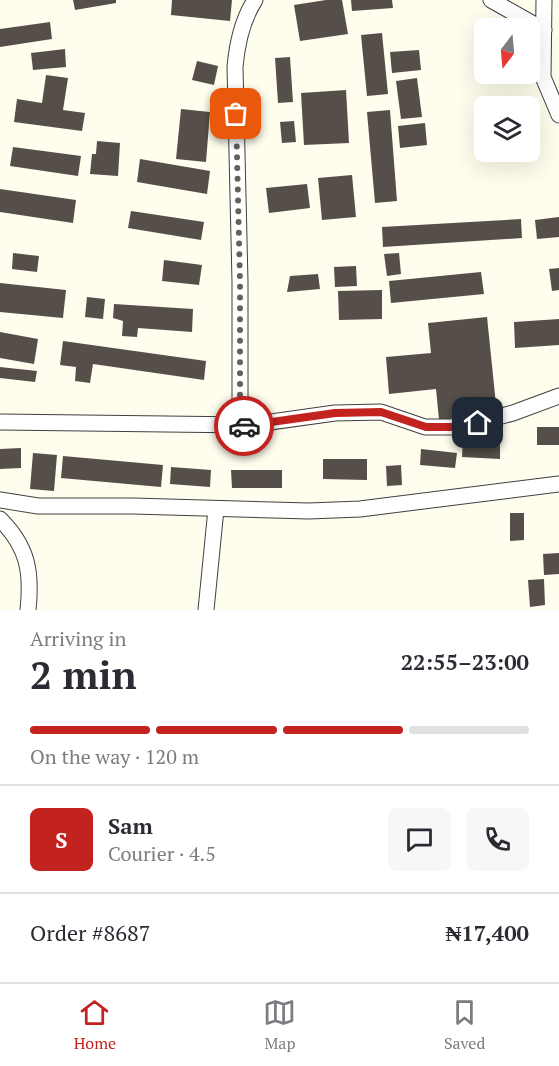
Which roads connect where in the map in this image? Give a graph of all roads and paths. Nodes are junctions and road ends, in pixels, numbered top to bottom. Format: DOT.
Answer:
graph roads {
  1 [pos="255,0"];
  2 [pos="491,0"];
  3 [pos="544,0"];
  4 [pos="544,30"];
  5 [pos="559,115"];
  6 [pos="559,396"];
  7 [pos="0,422"];
  8 [pos="240,426"];
  9 [pos="559,484"];
  10 [pos="0,500"];
  11 [pos="216,509"];
  12 [pos="0,519"];
  13 [pos="28,610"];
  14 [pos="206,610"];
  1 -- 8 [label="street"];
  2 -- 4 [label="street"];
  3 -- 4 [label="street"];
  4 -- 5 [label="street"];
  6 -- 8 [label="street"];
  7 -- 8 [label="street"];
  9 -- 11 [label="street"];
  10 -- 11 [label="street"];
  11 -- 14 [label="street"];
  12 -- 13 [label="street"];
}
